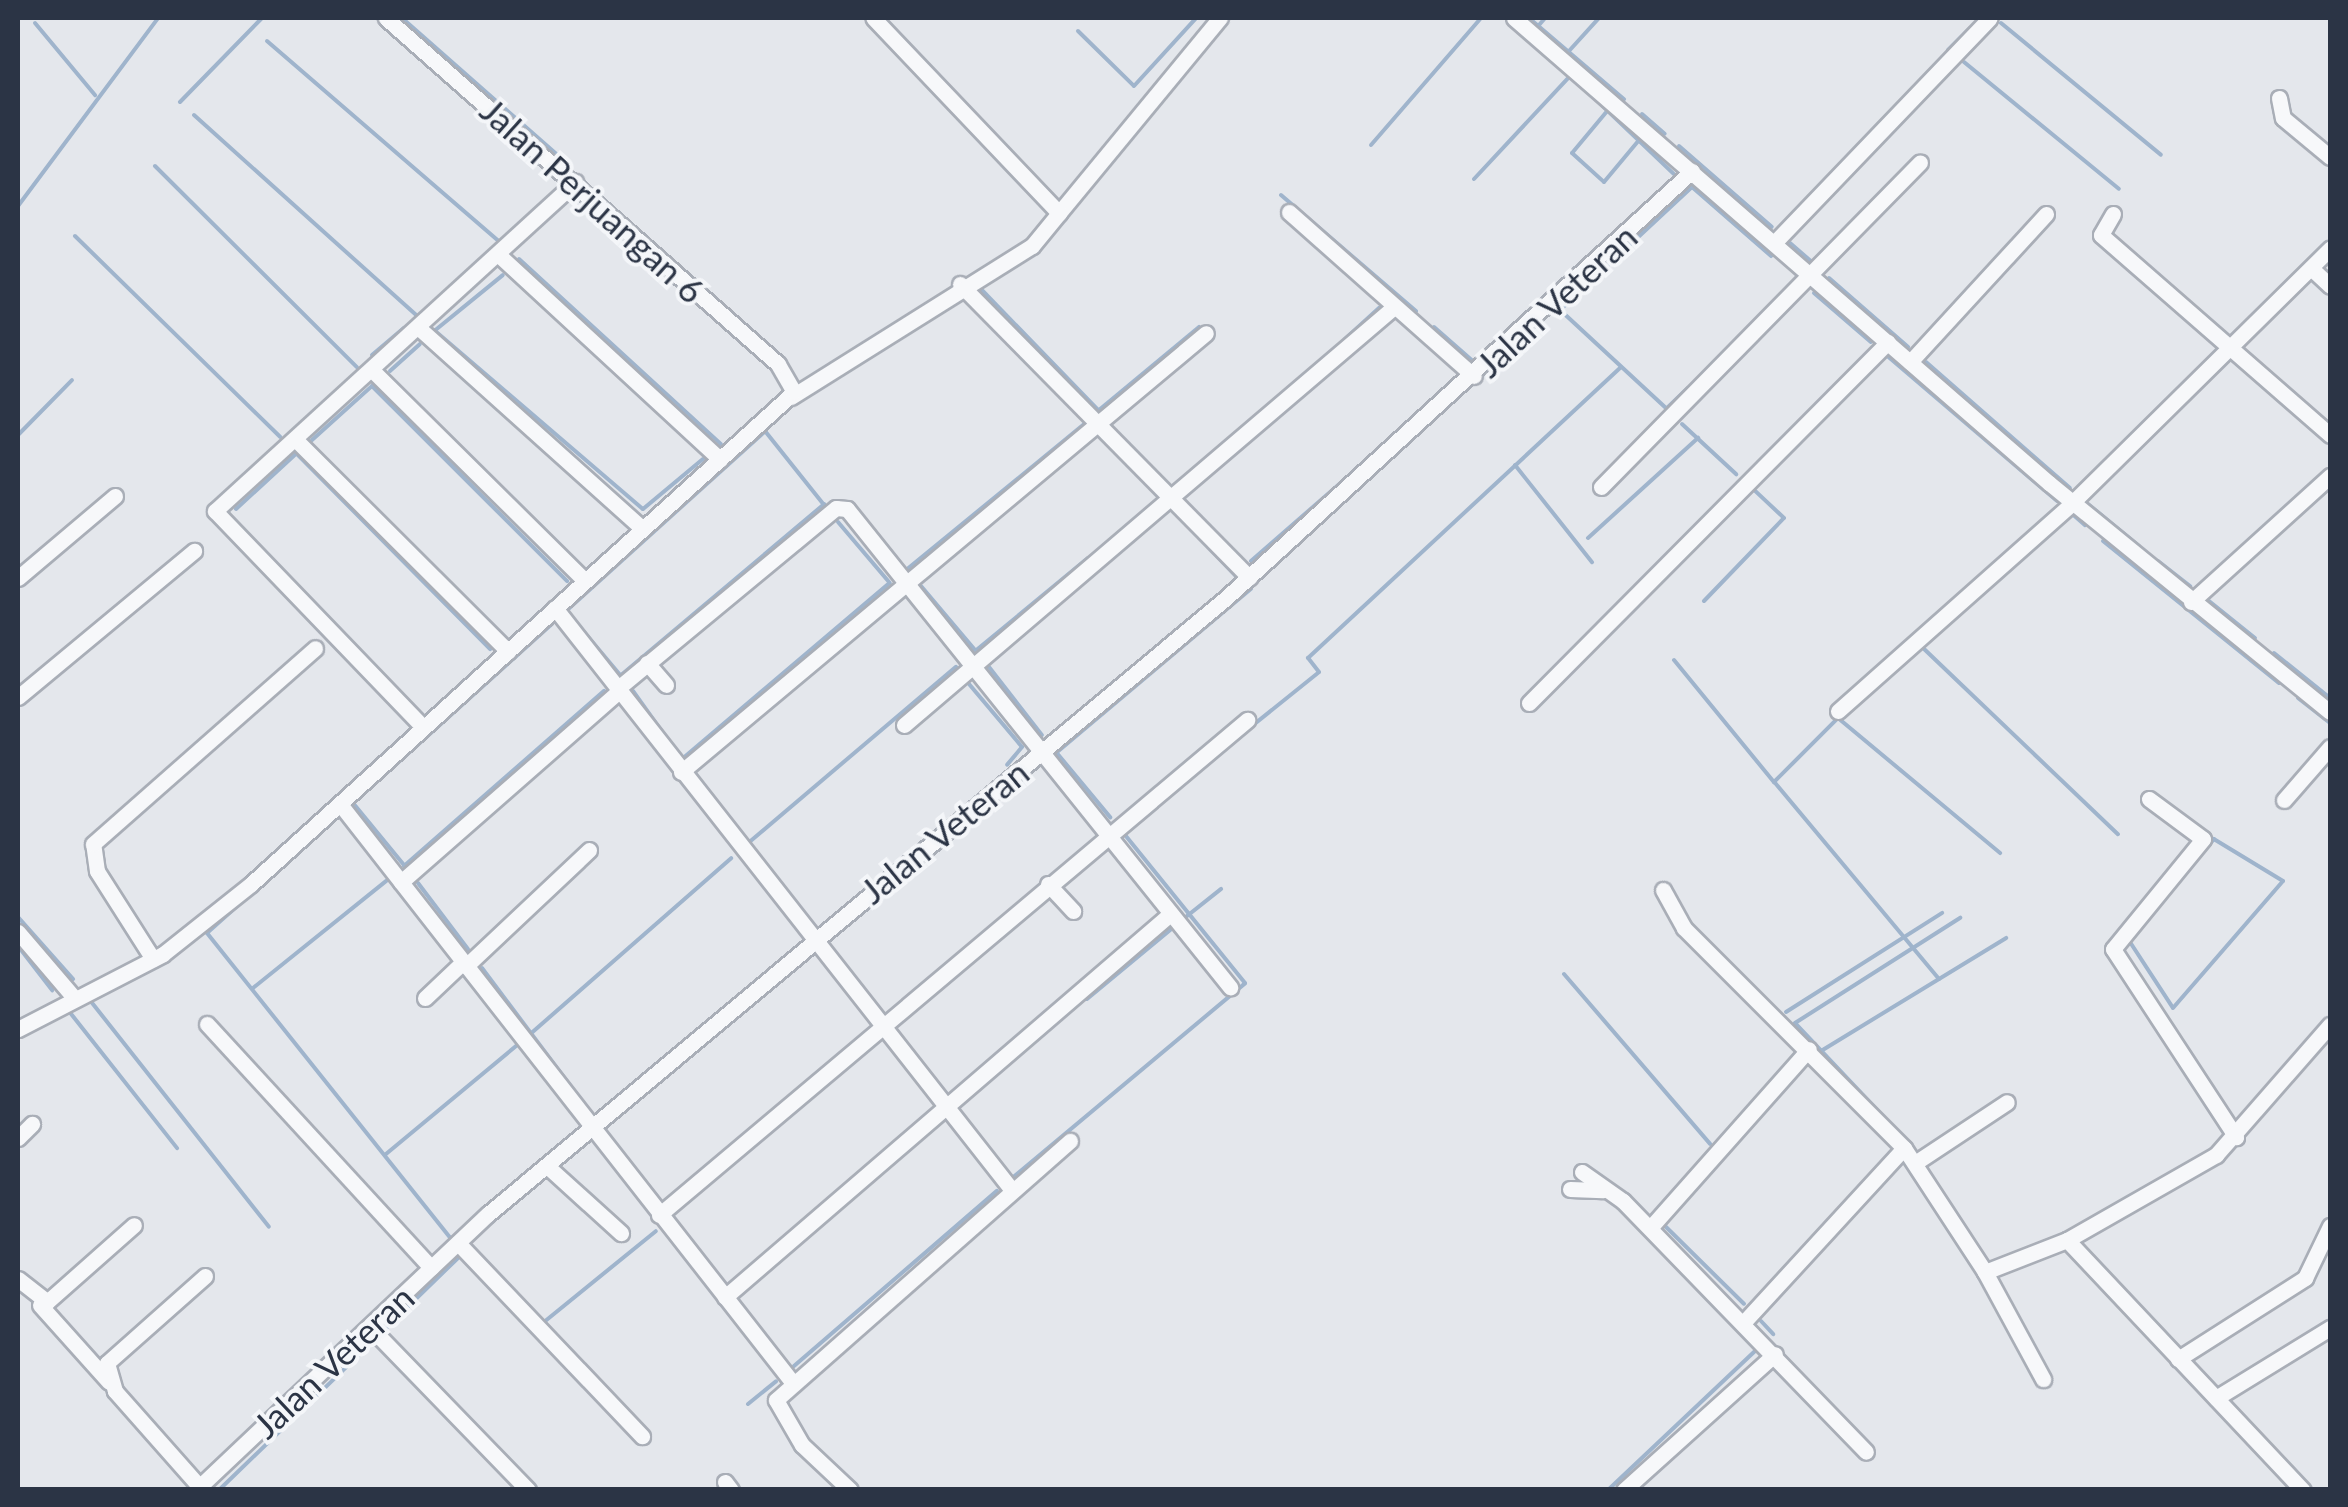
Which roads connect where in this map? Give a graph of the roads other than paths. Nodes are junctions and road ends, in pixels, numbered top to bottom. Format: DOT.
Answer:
graph roads {
  1 [pos="386,18"];
  2 [pos="872,18"];
  3 [pos="1220,18"];
  4 [pos="1514,18"];
  5 [pos="1990,18"];
  6 [pos="2279,98"];
  7 [pos="2330,156"];
  8 [pos="1920,162"];
  9 [pos="1692,171"];
  10 [pos="575,182"];
  11 [pos="1059,212"];
  12 [pos="1289,212"];
  13 [pos="2046,214"];
  14 [pos="2113,214"];
  15 [pos="1775,242"];
  16 [pos="2330,249"];
  17 [pos="502,258"];
  18 [pos="2310,268"];
  19 [pos="1814,277"];
  20 [pos="960,284"];
  21 [pos="2330,286"];
  22 [pos="1394,306"];
  23 [pos="420,329"];
  24 [pos="1206,333"];
  25 [pos="1888,342"];
  26 [pos="2226,350"];
  27 [pos="1910,362"];
  28 [pos="372,370"];
  29 [pos="1474,376"];
  30 [pos="792,392"];
  31 [pos="1101,423"];
  32 [pos="2330,436"];
  33 [pos="295,439"];
  34 [pos="720,459"];
  35 [pos="2330,476"];
  36 [pos="1601,487"];
  37 [pos="115,496"];
  38 [pos="1176,498"];
  39 [pos="2073,502"];
  40 [pos="641,527"];
  41 [pos="194,552"];
  42 [pos="1250,576"];
  43 [pos="18,578"];
  44 [pos="584,580"];
  45 [pos="905,584"];
  46 [pos="2191,602"];
  47 [pos="555,608"];
  48 [pos="315,648"];
  49 [pos="508,651"];
  50 [pos="647,664"];
  51 [pos="971,666"];
  52 [pos="666,685"];
  53 [pos="618,690"];
  54 [pos="18,697"];
  55 [pos="1528,702"];
  56 [pos="1838,711"];
  57 [pos="2330,712"];
  58 [pos="1247,720"];
  59 [pos="904,725"];
  60 [pos="423,727"];
  61 [pos="2330,747"];
  62 [pos="1040,752"];
  63 [pos="681,772"];
  64 [pos="2149,799"];
  65 [pos="2284,800"];
  66 [pos="340,804"];
  67 [pos="1109,833"];
  68 [pos="589,850"];
  69 [pos="401,882"];
  70 [pos="1048,884"];
  71 [pos="1663,890"];
  72 [pos="1073,910"];
  73 [pos="1169,915"];
  74 [pos="18,932"];
  75 [pos="812,941"];
  76 [pos="153,959"];
  77 [pos="465,964"];
  78 [pos="1230,987"];
  79 [pos="70,994"];
  80 [pos="425,998"];
  81 [pos="207,1024"];
  82 [pos="876,1024"];
  83 [pos="2330,1026"];
  84 [pos="18,1028"];
  85 [pos="1809,1050"];
  86 [pos="2007,1102"];
  87 [pos="944,1108"];
  88 [pos="32,1124"];
  89 [pos="590,1130"];
  90 [pos="2236,1136"];
  91 [pos="18,1138"];
  92 [pos="1070,1140"];
  93 [pos="1904,1148"];
  94 [pos="1915,1164"];
  95 [pos="546,1166"];
  96 [pos="1582,1172"];
  97 [pos="1570,1189"];
  98 [pos="1012,1190"];
  99 [pos="1607,1190"];
  100 [pos="658,1215"];
  101 [pos="134,1225"];
  102 [pos="2330,1226"];
  103 [pos="1650,1228"];
  104 [pos="621,1233"];
  105 [pos="2067,1240"];
  106 [pos="458,1243"];
  107 [pos="432,1268"];
  108 [pos="1985,1272"];
  109 [pos="205,1276"];
  110 [pos="18,1279"];
  111 [pos="724,1297"];
  112 [pos="40,1304"];
  113 [pos="1744,1322"];
  114 [pos="370,1328"];
  115 [pos="2330,1328"];
  116 [pos="1775,1354"];
  117 [pos="2178,1359"];
  118 [pos="2043,1379"];
  119 [pos="109,1382"];
  120 [pos="792,1382"];
  121 [pos="2216,1398"];
  122 [pos="642,1436"];
  123 [pos="1866,1452"];
  124 [pos="198,1488"];
  125 [pos="528,1490"];
  126 [pos="850,1490"];
  127 [pos="1624,1490"];
  128 [pos="2304,1490"];
  1 -- 10 [label="street, Jalan Perjuangan 6"];
  2 -- 11 [label="street"];
  3 -- 11 [label="street"];
  4 -- 9 [label="street"];
  5 -- 15 [label="street"];
  6 -- 7 [label="street"];
  8 -- 19 [label="street"];
  9 -- 15 [label="street"];
  9 -- 29 [label="street, Jalan Veteran"];
  10 -- 17 [label="street"];
  10 -- 30 [label="street, Jalan Perjuangan 6"];
  11 -- 20 [label="street"];
  12 -- 22 [label="street"];
  13 -- 27 [label="street"];
  14 -- 26 [label="street"];
  15 -- 19 [label="street"];
  16 -- 18 [label="street"];
  17 -- 23 [label="street"];
  17 -- 34 [label="street"];
  18 -- 21 [label="street"];
  18 -- 26 [label="street"];
  19 -- 25 [label="street"];
  19 -- 36 [label="street"];
  20 -- 30 [label="street"];
  20 -- 31 [label="street"];
  22 -- 29 [label="street"];
  22 -- 38 [label="street"];
  23 -- 28 [label="street"];
  23 -- 40 [label="street"];
  24 -- 31 [label="street"];
  25 -- 27 [label="street"];
  25 -- 55 [label="street"];
  26 -- 32 [label="street"];
  26 -- 39 [label="street"];
  27 -- 39 [label="street"];
  28 -- 33 [label="street"];
  28 -- 44 [label="street"];
  29 -- 42 [label="street, Jalan Veteran"];
  30 -- 34 [label="street"];
  31 -- 38 [label="street"];
  31 -- 45 [label="street"];
  33 -- 49 [label="street"];
  33 -- 60 [label="street"];
  34 -- 40 [label="street"];
  35 -- 46 [label="street"];
  37 -- 43 [label="street"];
  38 -- 42 [label="street"];
  38 -- 51 [label="street"];
  39 -- 46 [label="street"];
  39 -- 56 [label="street"];
  40 -- 44 [label="street"];
  41 -- 54 [label="street"];
  42 -- 62 [label="street, Jalan Veteran"];
  44 -- 47 [label="street"];
  45 -- 50 [label="street"];
  45 -- 51 [label="street"];
  45 -- 63 [label="street"];
  46 -- 57 [label="street"];
  47 -- 49 [label="street"];
  47 -- 53 [label="street"];
  48 -- 76 [label="street"];
  49 -- 60 [label="street"];
  50 -- 52 [label="street"];
  50 -- 53 [label="street"];
  51 -- 59 [label="street"];
  51 -- 62 [label="street"];
  53 -- 63 [label="street"];
  53 -- 69 [label="street"];
  58 -- 67 [label="street"];
  60 -- 66 [label="street"];
  61 -- 65 [label="street"];
  62 -- 67 [label="street"];
  62 -- 75 [label="street, Jalan Veteran"];
  63 -- 75 [label="street"];
  64 -- 90 [label="street"];
  66 -- 69 [label="street"];
  66 -- 76 [label="street"];
  67 -- 70 [label="street"];
  67 -- 73 [label="street"];
  68 -- 77 [label="street"];
  69 -- 77 [label="street"];
  70 -- 72 [label="street"];
  70 -- 82 [label="street"];
  71 -- 85 [label="street"];
  73 -- 78 [label="street"];
  73 -- 87 [label="street"];
  74 -- 79 [label="street"];
  75 -- 82 [label="street"];
  75 -- 89 [label="street, Jalan Veteran"];
  76 -- 79 [label="street"];
  77 -- 80 [label="street"];
  77 -- 89 [label="street"];
  79 -- 84 [label="street"];
  81 -- 107 [label="street"];
  82 -- 87 [label="street"];
  82 -- 100 [label="street"];
  83 -- 90 [label="street"];
  85 -- 93 [label="street"];
  85 -- 103 [label="street"];
  86 -- 94 [label="street"];
  87 -- 98 [label="street"];
  87 -- 111 [label="street"];
  88 -- 91 [label="street"];
  89 -- 95 [label="street, Jalan Veteran"];
  89 -- 100 [label="street"];
  90 -- 105 [label="street"];
  92 -- 98 [label="street"];
  93 -- 94 [label="street"];
  93 -- 113 [label="street"];
  94 -- 108 [label="street"];
  95 -- 104 [label="street"];
  95 -- 106 [label="street, Jalan Veteran"];
  96 -- 99 [label="street"];
  97 -- 99 [label="street"];
  98 -- 120 [label="street"];
  99 -- 103 [label="street"];
  100 -- 111 [label="street"];
  101 -- 112 [label="street"];
  102 -- 117 [label="street"];
  103 -- 113 [label="street"];
  105 -- 108 [label="street"];
  105 -- 117 [label="street"];
  106 -- 107 [label="street, Jalan Veteran"];
  106 -- 122 [label="street"];
  107 -- 114 [label="street, Jalan Veteran"];
  108 -- 118 [label="street"];
  109 -- 119 [label="street"];
  110 -- 112 [label="street"];
  111 -- 120 [label="street"];
  112 -- 119 [label="street"];
  113 -- 116 [label="street"];
  114 -- 124 [label="street, Jalan Veteran"];
  114 -- 125 [label="street"];
  115 -- 121 [label="street"];
  116 -- 123 [label="street"];
  116 -- 127 [label="street"];
  117 -- 121 [label="street"];
  119 -- 124 [label="street"];
  120 -- 126 [label="street"];
  121 -- 128 [label="street"];
}
